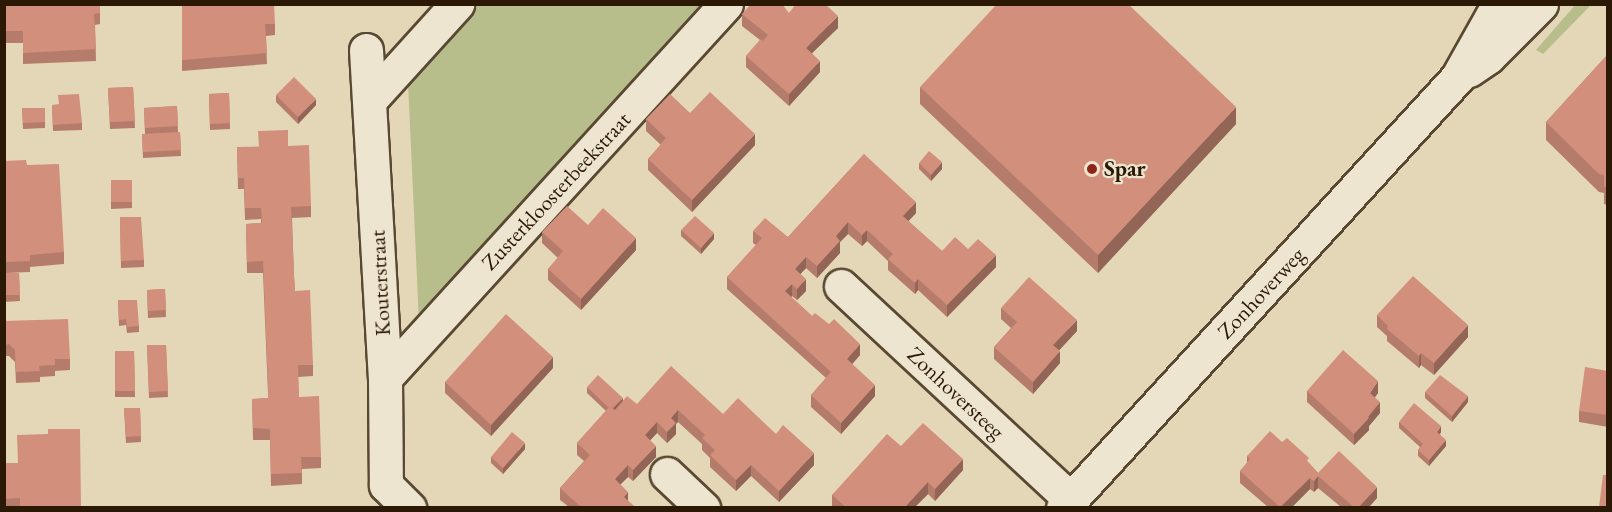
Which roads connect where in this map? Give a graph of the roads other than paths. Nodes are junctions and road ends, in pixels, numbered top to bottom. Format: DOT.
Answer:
graph roads {
  1 [pos="457,4"];
  2 [pos="726,4"];
  3 [pos="1501,4"];
  4 [pos="1541,4"];
  5 [pos="366,50"];
  6 [pos="1457,78"];
  7 [pos="370,100"];
  8 [pos="841,286"];
  9 [pos="385,378"];
  10 [pos="668,474"];
  11 [pos="1067,503"];
  12 [pos="409,507"];
  13 [pos="703,507"];
  1 -- 7 [label="street"];
  2 -- 9 [label="street, Zusterkloosterbeekstraat"];
  3 -- 6 [label="street, Zonhoverweg"];
  4 -- 6 [label="street, Zonhoverweg"];
  5 -- 7 [label="street, Kouterstraat"];
  6 -- 11 [label="street, Zonhoverweg"];
  7 -- 9 [label="street, Kouterstraat"];
  8 -- 11 [label="street, Zonhoversteeg"];
  9 -- 12 [label="street, Kouterstraat"];
  10 -- 13 [label="street"];
}
